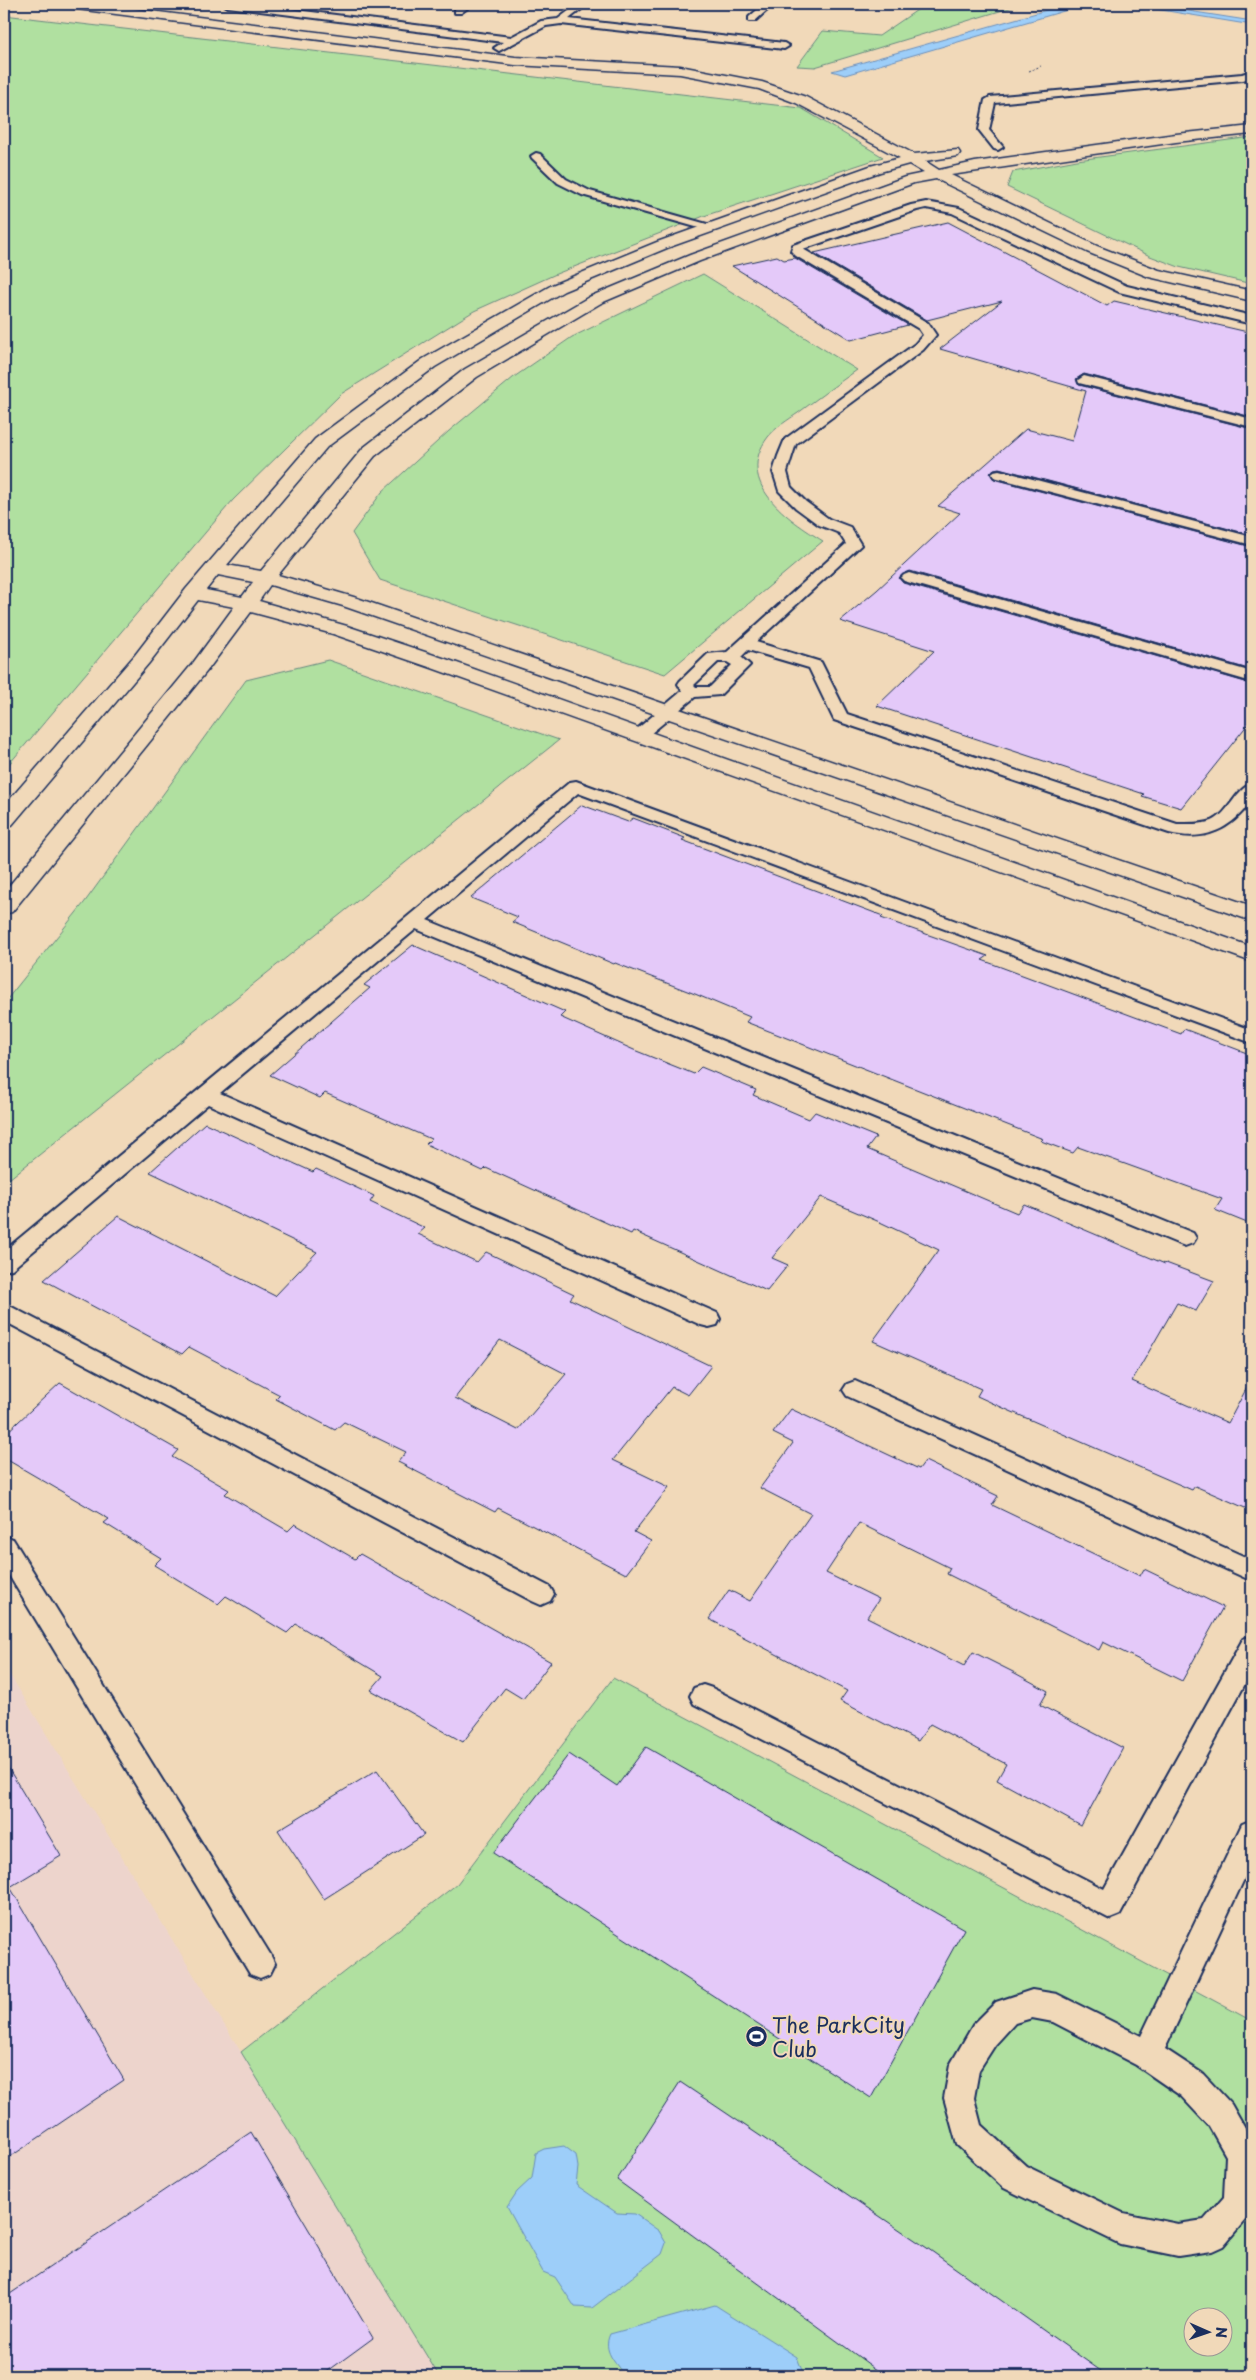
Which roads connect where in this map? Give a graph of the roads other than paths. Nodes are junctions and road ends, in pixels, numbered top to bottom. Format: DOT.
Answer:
graph roads {
  1 [pos="228,4"];
  2 [pos="468,4"];
  3 [pos="584,4"];
  4 [pos="769,4"];
  5 [pos="76,5"];
  6 [pos="458,11"];
  7 [pos="752,19"];
  8 [pos="561,21"];
  9 [pos="510,40"];
  10 [pos="784,46"];
  11 [pos="497,50"];
  12 [pos="1252,74"];
  13 [pos="1252,119"];
  14 [pos="1252,130"];
  15 [pos="998,148"];
  16 [pos="536,156"];
  17 [pos="911,159"];
  18 [pos="935,173"];
  19 [pos="710,228"];
  20 [pos="1154,274"];
  21 [pos="1123,289"];
  22 [pos="1252,296"];
  23 [pos="1252,320"];
  24 [pos="1084,380"];
  25 [pos="1252,422"];
  26 [pos="999,474"];
  27 [pos="1252,541"];
  28 [pos="214,569"];
  29 [pos="266,578"];
  30 [pos="909,578"];
  31 [pos="193,593"];
  32 [pos="247,603"];
  33 [pos="745,644"];
  34 [pos="731,657"];
  35 [pos="1252,677"];
  36 [pos="691,692"];
  37 [pos="668,711"];
  38 [pos="638,735"];
  39 [pos="1252,789"];
  40 [pos="4,820"];
  41 [pos="4,907"];
  42 [pos="1252,914"];
  43 [pos="414,921"];
  44 [pos="1252,955"];
  45 [pos="1252,1037"];
  46 [pos="206,1095"];
  47 [pos="1185,1238"];
  48 [pos="4,1263"];
  49 [pos="4,1311"];
  50 [pos="709,1319"];
  51 [pos="855,1390"];
  52 [pos="4,1546"];
  53 [pos="1252,1571"];
  54 [pos="541,1594"];
  55 [pos="1252,1647"];
  56 [pos="703,1696"];
  57 [pos="1252,1833"];
  58 [pos="260,1964"];
  59 [pos="1147,2055"];
  60 [pos="1246,2206"];
  1 -- 9 [label="lane"];
  2 -- 6 [label="lane"];
  3 -- 8 [label="lane"];
  4 -- 7 [label="lane"];
  5 -- 17 [label="street"];
  8 -- 9 [label="lane"];
  8 -- 10 [label="lane"];
  9 -- 11 [label="lane"];
  12 -- 15 [label="lane"];
  13 -- 15 [label="street"];
  14 -- 18 [label="street"];
  15 -- 17 [label="street"];
  16 -- 19 [label="lane"];
  17 -- 18 [label="street"];
  17 -- 19 [label="street"];
  18 -- 20 [label="street"];
  18 -- 29 [label="street"];
  19 -- 28 [label="street"];
  20 -- 21 [label="lane"];
  20 -- 22 [label="street"];
  21 -- 23 [label="lane"];
  21 -- 33 [label="lane"];
  24 -- 25 [label="lane"];
  26 -- 27 [label="lane"];
  28 -- 29 [label="street"];
  28 -- 31 [label="street"];
  29 -- 32 [label="street"];
  29 -- 37 [label="street"];
  30 -- 35 [label="lane"];
  31 -- 32 [label="street"];
  31 -- 40 [label="street"];
  32 -- 38 [label="street"];
  32 -- 41 [label="street"];
  33 -- 34 [label="lane"];
  33 -- 39 [label="lane"];
  34 -- 36 [label="lane"];
  34 -- 36 [label="lane"];
  36 -- 37 [label="lane"];
  37 -- 38 [label="lane"];
  37 -- 42 [label="street"];
  38 -- 44 [label="street"];
  43 -- 45 [label="lane"];
  43 -- 46 [label="lane"];
  43 -- 47 [label="lane"];
  46 -- 48 [label="lane"];
  46 -- 50 [label="lane"];
  49 -- 54 [label="lane"];
  51 -- 53 [label="lane"];
  52 -- 58 [label="lane"];
  55 -- 56 [label="lane"];
  57 -- 59 [label="lane"];
  59 -- 60 [label="lane"];
  59 -- 60 [label="lane"];
}
